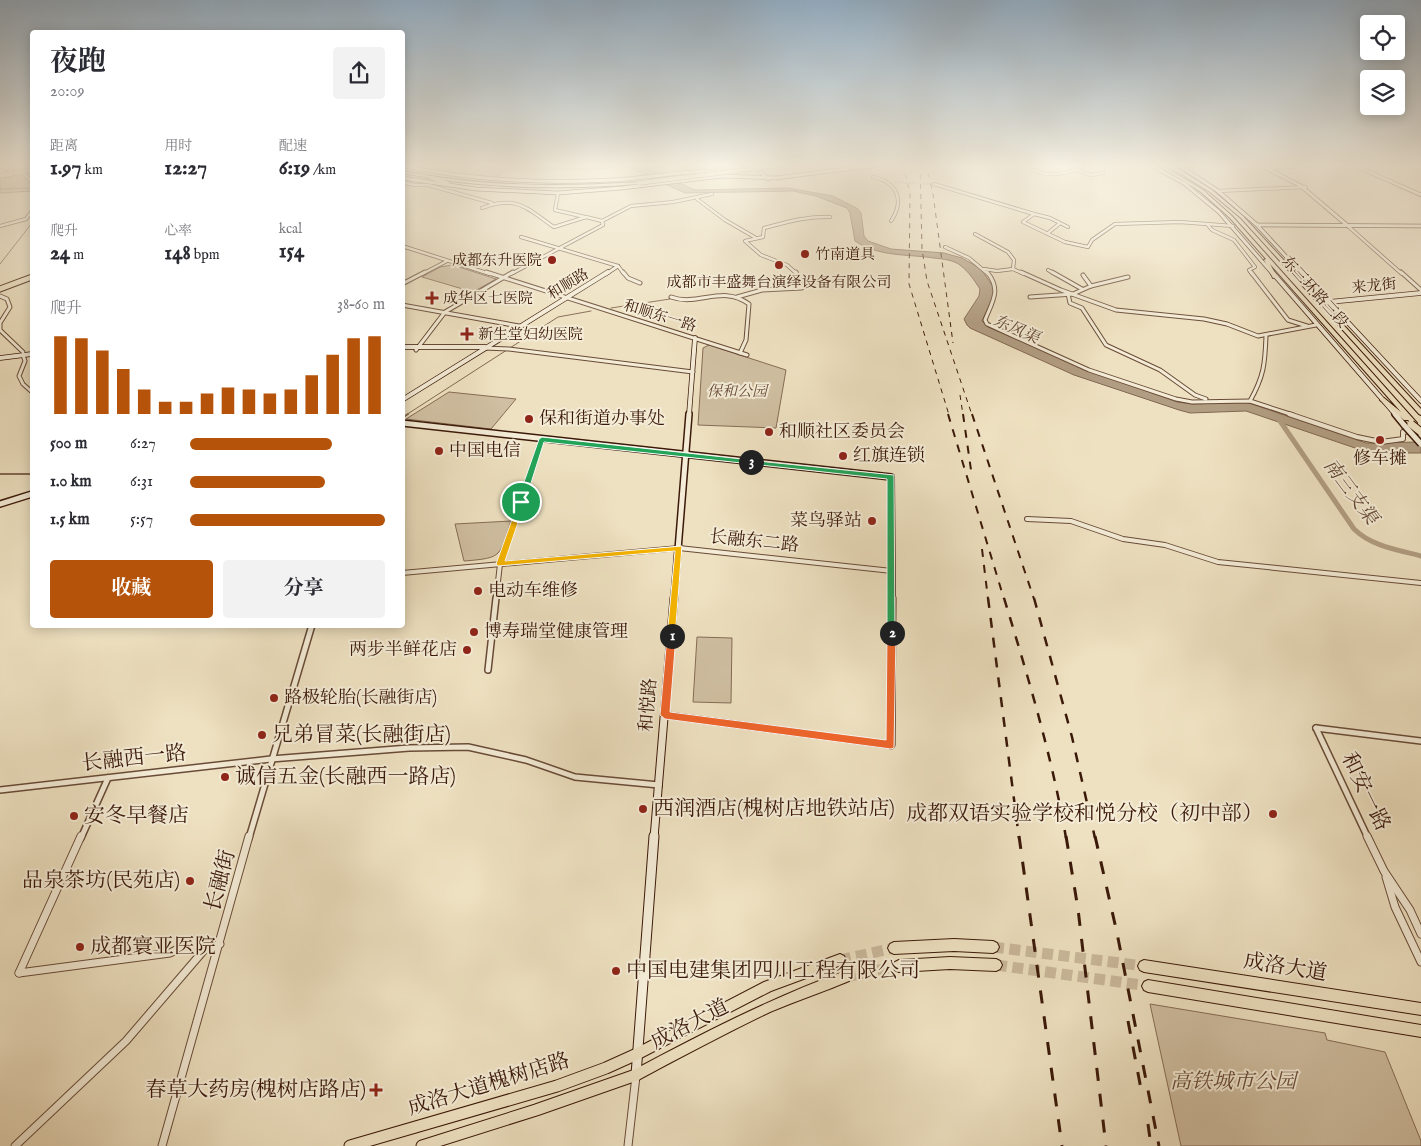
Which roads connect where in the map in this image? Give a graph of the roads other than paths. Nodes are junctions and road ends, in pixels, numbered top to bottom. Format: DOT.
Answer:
graph roads {
  1 [pos="28,217"];
  2 [pos="540,217"];
  3 [pos="584,217"];
  4 [pos="588,217"];
  5 [pos="609,217"];
  6 [pos="722,217"];
  7 [pos="804,217"];
  8 [pos="894,217"];
  9 [pos="1030,217"];
  10 [pos="1048,217"];
  11 [pos="1224,217"];
  12 [pos="1230,217"];
  13 [pos="1242,217"];
  14 [pos="1248,217"];
  15 [pos="1340,217"];
  16 [pos="602,221"];
  17 [pos="892,221"];
  18 [pos="1059,224"];
  19 [pos="1207,224"];
  20 [pos="0,226"];
  21 [pos="1233,226"];
  22 [pos="1258,226"];
  23 [pos="1350,226"];
  24 [pos="1068,227"];
  25 [pos="1421,227"];
  26 [pos="1048,233"];
  27 [pos="976,234"];
  28 [pos="521,237"];
  29 [pos="757,238"];
  30 [pos="405,247"];
  31 [pos="945,247"];
  32 [pos="558,248"];
  33 [pos="1262,252"];
  34 [pos="447,261"];
  35 [pos="618,266"];
  36 [pos="984,269"];
  37 [pos="1013,269"];
  38 [pos="1048,270"];
  39 [pos="1083,275"];
  40 [pos="1128,277"];
  41 [pos="1275,277"];
  42 [pos="30,278"];
  43 [pos="502,278"];
  44 [pos="30,282"];
  45 [pos="405,282"];
  46 [pos="640,283"];
  47 [pos="1091,286"];
  48 [pos="0,289"];
  49 [pos="1082,289"];
  50 [pos="1421,290"];
  51 [pos="0,294"];
  52 [pos="1068,294"];
  53 [pos="1073,294"];
  54 [pos="671,297"];
  55 [pos="737,297"];
  56 [pos="1030,297"];
  57 [pos="567,298"];
  58 [pos="1329,302"];
  59 [pos="405,306"];
  60 [pos="445,312"];
  61 [pos="1316,325"];
  62 [pos="519,326"];
  63 [pos="1310,326"];
  64 [pos="1266,336"];
  65 [pos="695,338"];
  66 [pos="484,348"];
  67 [pos="405,349"];
  68 [pos="417,349"];
  69 [pos="740,352"];
  70 [pos="23,353"];
  71 [pos="30,353"];
  72 [pos="748,355"];
  73 [pos="0,357"];
  74 [pos="693,372"];
  75 [pos="30,390"];
  76 [pos="1414,393"];
  77 [pos="1421,395"];
  78 [pos="405,398"];
  79 [pos="1382,399"];
  80 [pos="1214,401"];
  81 [pos="1250,401"];
  82 [pos="1421,401"];
  83 [pos="1421,413"];
  84 [pos="405,423"];
  85 [pos="1410,424"];
  86 [pos="1421,431"];
  87 [pos="542,439"];
  88 [pos="1421,444"];
  89 [pos="687,455"];
  90 [pos="30,495"];
  91 [pos="0,504"];
  92 [pos="1027,519"];
  93 [pos="680,548"];
  94 [pos="500,564"];
  95 [pos="892,571"];
  96 [pos="405,573"];
  97 [pos="1421,583"];
  98 [pos="311,628"];
  99 [pos="488,670"];
  100 [pos="665,715"];
  101 [pos="1421,741"];
  102 [pos="891,745"];
  103 [pos="271,760"];
  104 [pos="108,778"];
  105 [pos="659,785"];
  106 [pos="0,790"];
  107 [pos="1384,870"];
  108 [pos="1421,934"];
  109 [pos="220,944"];
  110 [pos="993,947"];
  111 [pos="894,948"];
  112 [pos="205,949"];
  113 [pos="840,960"];
  114 [pos="1421,962"];
  115 [pos="996,965"];
  116 [pos="899,966"];
  117 [pos="1144,966"];
  118 [pos="845,977"];
  119 [pos="1148,986"];
  120 [pos="1421,1009"];
  121 [pos="1421,1031"];
  122 [pos="637,1054"];
  123 [pos="636,1075"];
  124 [pos="15,1146"];
  125 [pos="162,1146"];
  126 [pos="350,1146"];
  127 [pos="422,1146"];
  128 [pos="628,1146"];
  1 -- 20 [label="street"];
  2 -- 3 [label="street"];
  4 -- 16 [label="street"];
  5 -- 16 [label="street"];
  6 -- 29 [label="street"];
  7 -- 29 [label="street"];
  8 -- 17 [label="street"];
  9 -- 26 [label="street"];
  10 -- 18 [label="street"];
  11 -- 21 [label="street"];
  12 -- 33 [label="highway, 东三环路三段"];
  13 -- 83 [label="highway, 东三环路三段"];
  14 -- 22 [label="street"];
  15 -- 23 [label="street"];
  16 -- 32 [label="street"];
  18 -- 24 [label="street"];
  18 -- 26 [label="street"];
  19 -- 21 [label="street"];
  19 -- 26 [label="street"];
  19 -- 63 [label="street"];
  21 -- 41 [label="street"];
  22 -- 23 [label="street"];
  22 -- 58 [label="street"];
  23 -- 25 [label="street"];
  23 -- 50 [label="street"];
  27 -- 37 [label="street"];
  28 -- 32 [label="street"];
  29 -- 55 [label="street"];
  30 -- 34 [label="street, 和顺东一路"];
  31 -- 36 [label="street"];
  32 -- 35 [label="street"];
  32 -- 43 [label="street"];
  33 -- 41 [label="highway"];
  33 -- 85 [label="highway, 东三环路三段"];
  34 -- 43 [label="street, 和顺东一路"];
  34 -- 45 [label="street"];
  35 -- 46 [label="street"];
  35 -- 57 [label="street, 和顺路"];
  36 -- 37 [label="street"];
  36 -- 80 [label="street"];
  37 -- 53 [label="street"];
  38 -- 49 [label="street"];
  39 -- 47 [label="street"];
  40 -- 47 [label="street"];
  41 -- 61 [label="street"];
  42 -- 48 [label="main road"];
  43 -- 57 [label="street, 和顺东一路"];
  43 -- 60 [label="street"];
  44 -- 51 [label="main road"];
  47 -- 49 [label="street"];
  49 -- 53 [label="street"];
  50 -- 58 [label="street, 来龙街"];
  51 -- 70 [label="street"];
  52 -- 53 [label="street"];
  52 -- 56 [label="street"];
  52 -- 80 [label="street"];
  53 -- 64 [label="street"];
  54 -- 55 [label="street"];
  55 -- 69 [label="street"];
  57 -- 62 [label="street, 和顺路"];
  57 -- 65 [label="street, 和顺东一路"];
  58 -- 76 [label="street"];
  59 -- 60 [label="street"];
  60 -- 62 [label="street"];
  60 -- 68 [label="street"];
  61 -- 63 [label="street"];
  61 -- 79 [label="street"];
  62 -- 66 [label="street, 和顺路"];
  63 -- 64 [label="street"];
  64 -- 81 [label="street"];
  65 -- 69 [label="street, 和顺东一路"];
  65 -- 74 [label="street, 和悦路"];
  66 -- 68 [label="street"];
  66 -- 74 [label="street"];
  66 -- 78 [label="street, 和顺路"];
  67 -- 68 [label="street"];
  69 -- 72 [label="street, 和顺东一路"];
  70 -- 71 [label="street"];
  70 -- 73 [label="street"];
  70 -- 75 [label="street"];
  74 -- 89 [label="street, 和悦路"];
  76 -- 77 [label="street"];
  76 -- 82 [label="street"];
  79 -- 85 [label="highway"];
  80 -- 81 [label="street"];
  81 -- 86 [label="street"];
  84 -- 87 [label="street"];
  85 -- 86 [label="highway, bridge"];
  85 -- 88 [label="street, bridge"];
  87 -- 89 [label="street"];
  87 -- 94 [label="street"];
  89 -- 93 [label="street, 和悦路"];
  89 -- 95 [label="street"];
  90 -- 91 [label="street"];
  92 -- 97 [label="street"];
  93 -- 94 [label="street, 长融东二路"];
  93 -- 95 [label="street, 长融东二路"];
  93 -- 100 [label="street, 和悦路"];
  94 -- 96 [label="street, 长融东二路"];
  94 -- 99 [label="street"];
  95 -- 102 [label="street"];
  98 -- 103 [label="street, 长融街"];
  100 -- 102 [label="street"];
  100 -- 105 [label="street, 和悦路"];
  101 -- 107 [label="street, 和安一路"];
  103 -- 104 [label="street, 长融西一路"];
  103 -- 105 [label="street, 长融西一路"];
  103 -- 109 [label="street, 长融街"];
  104 -- 106 [label="street, 长融西一路"];
  104 -- 112 [label="street"];
  105 -- 122 [label="street, 和悦路"];
  107 -- 108 [label="street, 和安一路"];
  107 -- 114 [label="street, 和安一路"];
  109 -- 112 [label="street"];
  109 -- 125 [label="street, 长融街"];
  110 -- 111 [label="highway"];
  112 -- 124 [label="street"];
  113 -- 122 [label="highway, 成洛大道"];
  115 -- 116 [label="highway"];
  117 -- 120 [label="highway, 成洛大道"];
  118 -- 123 [label="highway, 成洛大道"];
  119 -- 121 [label="highway"];
  122 -- 123 [label="street, 和悦路"];
  122 -- 126 [label="main road, 成洛大道槐树店路"];
  123 -- 127 [label="main road, 成洛大道槐树店路"];
  123 -- 128 [label="street"];
}
